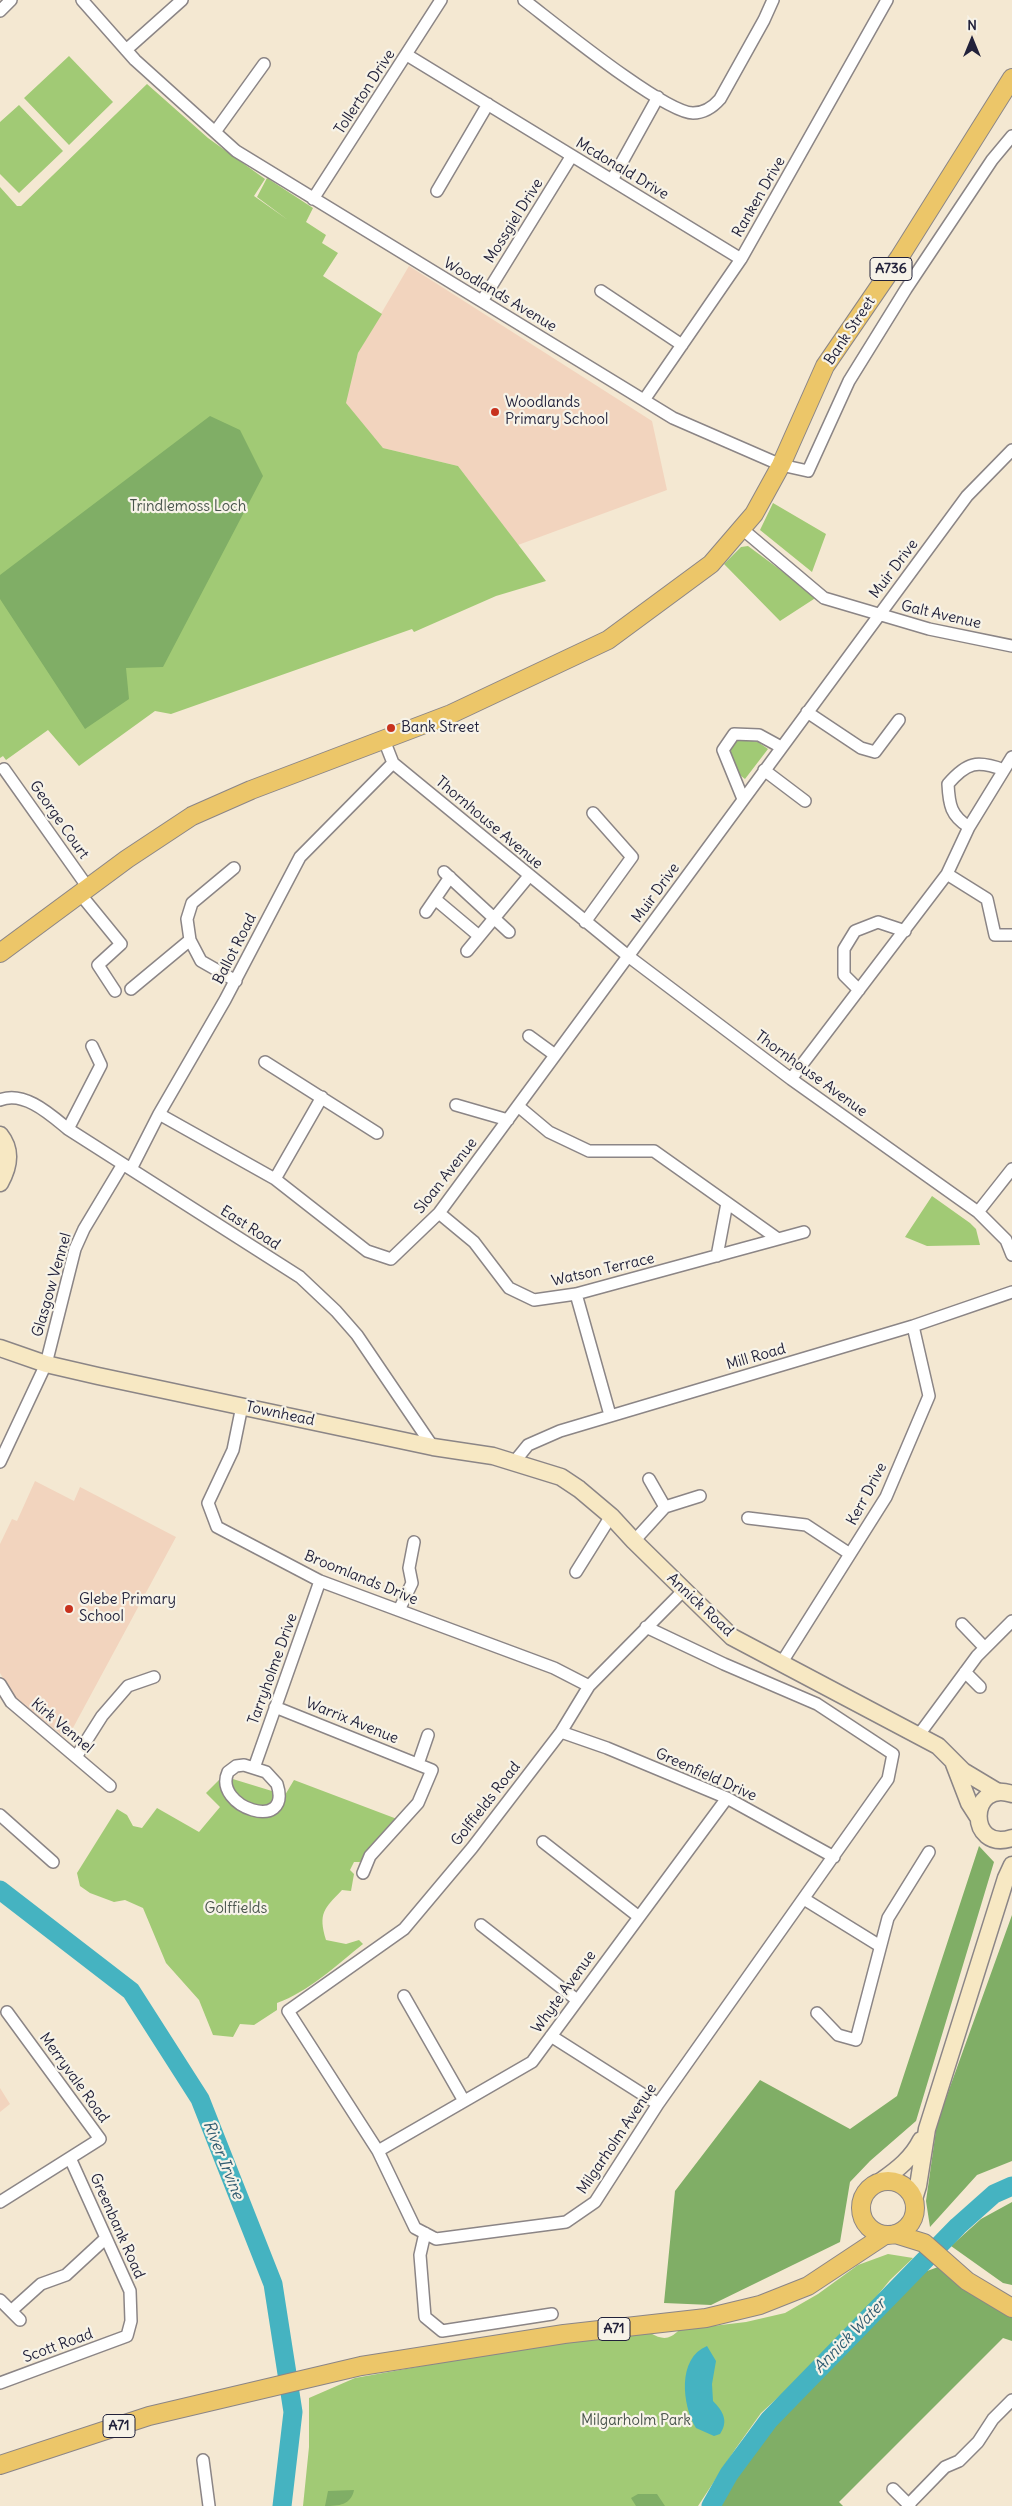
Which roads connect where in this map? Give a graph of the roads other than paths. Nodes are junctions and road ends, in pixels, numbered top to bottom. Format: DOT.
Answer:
graph roads {
  1 [pos="11,0"];
  2 [pos="82,0"];
  3 [pos="182,0"];
  4 [pos="441,0"];
  5 [pos="524,0"];
  6 [pos="773,0"];
  7 [pos="888,0"];
  8 [pos="0,11"];
  9 [pos="126,50"];
  10 [pos="407,54"];
  11 [pos="264,64"];
  12 [pos="1012,78"];
  13 [pos="658,97"];
  14 [pos="488,104"];
  15 [pos="215,132"];
  16 [pos="1012,136"];
  17 [pos="571,157"];
  18 [pos="612,180"];
  19 [pos="437,191"];
  20 [pos="313,199"];
  21 [pos="740,260"];
  22 [pos="601,291"];
  23 [pos="482,301"];
  24 [pos="682,345"];
  25 [pos="644,400"];
  26 [pos="1012,450"];
  27 [pos="781,465"];
  28 [pos="741,528"];
  29 [pos="878,615"];
  30 [pos="1012,646"];
  31 [pos="807,712"];
  32 [pos="899,720"];
  33 [pos="384,740"];
  34 [pos="781,747"];
  35 [pos="1012,759"];
  36 [pos="393,763"];
  37 [pos="4,769"];
  38 [pos="764,770"];
  39 [pos="1004,770"];
  40 [pos="744,798"];
  41 [pos="805,801"];
  42 [pos="593,813"];
  43 [pos="969,827"];
  44 [pos="234,868"];
  45 [pos="947,874"];
  46 [pos="529,876"];
  47 [pos="85,892"];
  48 [pos="435,899"];
  49 [pos="426,912"];
  50 [pos="494,918"];
  51 [pos="585,922"];
  52 [pos="905,931"];
  53 [pos="509,932"];
  54 [pos="1012,935"];
  55 [pos="479,936"];
  56 [pos="190,940"];
  57 [pos="467,951"];
  58 [pos="0,953"];
  59 [pos="628,956"];
  60 [pos="236,981"];
  61 [pos="131,989"];
  62 [pos="858,990"];
  63 [pos="115,991"];
  64 [pos="529,1036"];
  65 [pos="92,1046"];
  66 [pos="555,1055"];
  67 [pos="265,1062"];
  68 [pos="791,1079"];
  69 [pos="322,1097"];
  70 [pos="0,1100"];
  71 [pos="456,1105"];
  72 [pos="518,1106"];
  73 [pos="159,1114"];
  74 [pos="508,1120"];
  75 [pos="68,1129"];
  76 [pos="377,1133"];
  77 [pos="0,1135"];
  78 [pos="127,1167"];
  79 [pos="1012,1170"];
  80 [pos="275,1180"];
  81 [pos="0,1183"];
  82 [pos="727,1203"];
  83 [pos="978,1212"];
  84 [pos="439,1213"];
  85 [pos="804,1232"];
  86 [pos="778,1239"];
  87 [pos="1012,1255"];
  88 [pos="717,1256"];
  89 [pos="1012,1292"];
  90 [pos="576,1294"];
  91 [pos="913,1326"];
  92 [pos="0,1348"];
  93 [pos="46,1364"];
  94 [pos="242,1406"];
  95 [pos="610,1415"];
  96 [pos="434,1446"];
  97 [pos="515,1461"];
  98 [pos="0,1462"];
  99 [pos="649,1479"];
  100 [pos="700,1496"];
  101 [pos="665,1507"];
  102 [pos="612,1516"];
  103 [pos="748,1518"];
  104 [pos="634,1541"];
  105 [pos="414,1542"];
  106 [pos="850,1554"];
  107 [pos="576,1572"];
  108 [pos="320,1581"];
  109 [pos="683,1590"];
  110 [pos="399,1610"];
  111 [pos="1012,1621"];
  112 [pos="962,1624"];
  113 [pos="646,1627"];
  114 [pos="985,1648"];
  115 [pos="782,1662"];
  116 [pos="965,1672"];
  117 [pos="154,1677"];
  118 [pos="0,1684"];
  119 [pos="589,1686"];
  120 [pos="980,1687"];
  121 [pos="275,1706"];
  122 [pos="561,1732"];
  123 [pos="428,1735"];
  124 [pos="918,1736"];
  125 [pos="893,1754"];
  126 [pos="76,1757"];
  127 [pos="952,1760"];
  128 [pos="418,1764"];
  129 [pos="254,1768"];
  130 [pos="110,1786"];
  131 [pos="1005,1793"];
  132 [pos="726,1798"];
  133 [pos="0,1815"];
  134 [pos="978,1817"];
  135 [pos="1004,1838"];
  136 [pos="543,1842"];
  137 [pos="930,1852"];
  138 [pos="834,1857"];
  139 [pos="53,1862"];
  140 [pos="1009,1872"];
  141 [pos="363,1873"];
  142 [pos="804,1899"];
  143 [pos="639,1917"];
  144 [pos="481,1925"];
  145 [pos="880,1946"];
  146 [pos="404,1996"];
  147 [pos="578,2000"];
  148 [pos="8,2012"];
  149 [pos="817,2013"];
  150 [pos="551,2036"];
  151 [pos="464,2101"];
  152 [pos="658,2104"];
  153 [pos="927,2129"];
  154 [pos="378,2151"];
  155 [pos="70,2158"];
  156 [pos="881,2181"];
  157 [pos="0,2202"];
  158 [pos="914,2207"];
  159 [pos="862,2219"];
  160 [pos="425,2233"];
  161 [pos="890,2235"];
  162 [pos="106,2238"];
  163 [pos="924,2243"];
  164 [pos="854,2255"];
  165 [pos="0,2300"];
  166 [pos="1012,2308"];
  167 [pos="11,2311"];
  168 [pos="552,2314"];
  169 [pos="20,2320"];
  170 [pos="127,2336"];
  171 [pos="0,2383"];
  172 [pos="1012,2400"];
  173 [pos="203,2460"];
  174 [pos="0,2465"];
  175 [pos="892,2489"];
  176 [pos="909,2505"];
  177 [pos="209,2506"];
  1 -- 8 [label="street"];
  2 -- 9 [label="street, Woodlands Avenue"];
  3 -- 9 [label="street"];
  4 -- 10 [label="street, Tollerton Drive"];
  5 -- 13 [label="street"];
  6 -- 13 [label="street"];
  7 -- 21 [label="street, Ranken Drive"];
  9 -- 15 [label="street, Woodlands Avenue"];
  10 -- 14 [label="street, Mcdonald Drive"];
  10 -- 20 [label="street, Tollerton Drive"];
  11 -- 15 [label="street"];
  12 -- 27 [label="main road, Bank Street / A736"];
  13 -- 18 [label="street"];
  14 -- 17 [label="street, Mcdonald Drive"];
  14 -- 19 [label="street"];
  15 -- 20 [label="street, Woodlands Avenue"];
  16 -- 27 [label="street, Bank Street"];
  17 -- 18 [label="street, Mcdonald Drive"];
  17 -- 23 [label="street, Mossgiel Drive"];
  18 -- 21 [label="street, Mcdonald Drive"];
  20 -- 23 [label="street, Woodlands Avenue"];
  21 -- 24 [label="street, Ranken Drive"];
  22 -- 24 [label="street"];
  23 -- 25 [label="street, Woodlands Avenue"];
  24 -- 25 [label="street, Ranken Drive"];
  25 -- 27 [label="street, Woodlands Avenue"];
  26 -- 29 [label="street, Muir Drive"];
  27 -- 28 [label="main road, Bank Street / A736"];
  28 -- 29 [label="street, Galt Avenue"];
  28 -- 33 [label="main road, Bank Street / A736"];
  29 -- 30 [label="street, Galt Avenue"];
  29 -- 31 [label="street, Muir Drive"];
  31 -- 32 [label="street"];
  31 -- 34 [label="street, Muir Drive"];
  33 -- 36 [label="street, Thornhouse Avenue"];
  33 -- 47 [label="main road, Bank Street / A736"];
  34 -- 38 [label="street, Muir Drive"];
  34 -- 40 [label="street"];
  35 -- 39 [label="street"];
  36 -- 46 [label="street, Thornhouse Avenue"];
  36 -- 60 [label="street, Ballot Road"];
  37 -- 47 [label="street, George Court"];
  38 -- 40 [label="street, Muir Drive"];
  38 -- 41 [label="street"];
  39 -- 43 [label="street"];
  39 -- 43 [label="street"];
  40 -- 59 [label="street, Muir Drive"];
  42 -- 51 [label="street"];
  43 -- 45 [label="street"];
  44 -- 56 [label="street"];
  45 -- 52 [label="street"];
  45 -- 54 [label="street"];
  46 -- 50 [label="street"];
  46 -- 51 [label="street, Thornhouse Avenue"];
  47 -- 58 [label="main road, Bank Street / A736"];
  47 -- 63 [label="street, George Court"];
  48 -- 49 [label="street"];
  48 -- 50 [label="street"];
  48 -- 55 [label="street"];
  50 -- 53 [label="street"];
  50 -- 55 [label="street"];
  51 -- 59 [label="street, Thornhouse Avenue"];
  52 -- 62 [label="street"];
  52 -- 62 [label="street"];
  55 -- 57 [label="street"];
  56 -- 60 [label="street"];
  56 -- 61 [label="street"];
  59 -- 66 [label="street, Sloan Avenue"];
  59 -- 68 [label="street, Thornhouse Avenue"];
  60 -- 73 [label="street, Ballot Road"];
  62 -- 68 [label="street"];
  64 -- 66 [label="street"];
  65 -- 75 [label="street"];
  66 -- 72 [label="street, Sloan Avenue"];
  67 -- 69 [label="street"];
  68 -- 83 [label="street, Thornhouse Avenue"];
  69 -- 76 [label="street"];
  69 -- 80 [label="street"];
  70 -- 75 [label="street, East Road"];
  71 -- 74 [label="street"];
  72 -- 74 [label="street, Sloan Avenue"];
  72 -- 82 [label="street"];
  73 -- 78 [label="street, Ballot Road"];
  73 -- 80 [label="street, Sloan Avenue"];
  74 -- 84 [label="street, Sloan Avenue"];
  75 -- 78 [label="street, East Road"];
  77 -- 81 [label="main road"];
  78 -- 93 [label="street, Glasgow Vennel"];
  78 -- 96 [label="street, East Road"];
  79 -- 83 [label="street"];
  80 -- 84 [label="street, Sloan Avenue"];
  82 -- 86 [label="street"];
  82 -- 88 [label="street"];
  83 -- 87 [label="street, Thornhouse Avenue"];
  84 -- 90 [label="street, Watson Terrace"];
  85 -- 86 [label="street, Watson Terrace"];
  86 -- 88 [label="street, Watson Terrace"];
  88 -- 90 [label="street, Watson Terrace"];
  89 -- 91 [label="street, Mill Road"];
  90 -- 95 [label="street"];
  91 -- 95 [label="street, Mill Road"];
  91 -- 106 [label="street, Kerr Drive"];
  92 -- 93 [label="main road, Townhead"];
  93 -- 94 [label="main road, Townhead"];
  93 -- 98 [label="street"];
  94 -- 96 [label="main road, Townhead"];
  94 -- 108 [label="street, Broomlands Drive"];
  95 -- 97 [label="street, Mill Road"];
  96 -- 97 [label="main road, Townhead"];
  97 -- 102 [label="main road, Annick Road"];
  99 -- 101 [label="street"];
  100 -- 101 [label="street"];
  101 -- 104 [label="street"];
  102 -- 104 [label="main road, Annick Road"];
  102 -- 107 [label="street"];
  103 -- 106 [label="street"];
  104 -- 109 [label="main road, Annick Road"];
  105 -- 110 [label="street"];
  106 -- 115 [label="street, Kerr Drive"];
  108 -- 110 [label="street, Broomlands Drive"];
  108 -- 121 [label="street, Tarryholme Drive"];
  109 -- 113 [label="street, Golffields Road"];
  109 -- 115 [label="main road, Annick Road"];
  110 -- 119 [label="street, Broomlands Drive"];
  111 -- 114 [label="street"];
  112 -- 114 [label="street"];
  113 -- 119 [label="street, Golffields Road"];
  113 -- 125 [label="street, Annick Road"];
  114 -- 116 [label="street"];
  115 -- 124 [label="main road, Annick Road"];
  116 -- 120 [label="street"];
  116 -- 124 [label="street"];
  117 -- 126 [label="street"];
  118 -- 126 [label="street, Kirk Vennel"];
  119 -- 122 [label="street, Golffields Road"];
  121 -- 128 [label="street, Warrix Avenue"];
  121 -- 129 [label="street, Tarryholme Drive"];
  122 -- 132 [label="street, Greenfield Drive"];
  122 -- 154 [label="street, Golffields Road"];
  123 -- 128 [label="street"];
  124 -- 127 [label="main road, Annick Road"];
  125 -- 138 [label="street, Milgarholm Avenue"];
  126 -- 130 [label="street, Kirk Vennel"];
  127 -- 131 [label="main road, Annick Road"];
  127 -- 134 [label="main road, Annick Road"];
  128 -- 141 [label="street"];
  129 -- 129 [label="street"];
  131 -- 134 [label="main road"];
  132 -- 138 [label="street, Greenfield Drive"];
  132 -- 143 [label="street, Whyte Avenue"];
  133 -- 139 [label="street"];
  134 -- 135 [label="main road, Annick Road"];
  135 -- 140 [label="main road"];
  136 -- 143 [label="street"];
  137 -- 145 [label="street"];
  138 -- 142 [label="street, Milgarholm Avenue"];
  140 -- 153 [label="main road"];
  142 -- 145 [label="street"];
  142 -- 152 [label="street, Milgarholm Avenue"];
  143 -- 147 [label="street, Whyte Avenue"];
  144 -- 147 [label="street"];
  145 -- 149 [label="street"];
  146 -- 151 [label="street"];
  147 -- 150 [label="street, Whyte Avenue"];
  148 -- 155 [label="street, Merryvale Road"];
  150 -- 151 [label="street, Whyte Avenue"];
  150 -- 152 [label="street"];
  151 -- 154 [label="street, Whyte Avenue"];
  152 -- 160 [label="street, Milgarholm Avenue"];
  153 -- 156 [label="main road"];
  153 -- 158 [label="main road"];
  154 -- 160 [label="street"];
  155 -- 157 [label="street, Merryvale Road"];
  155 -- 162 [label="street, Greenbank Road"];
  156 -- 158 [label="main road"];
  156 -- 159 [label="main road"];
  158 -- 161 [label="main road, A71"];
  158 -- 163 [label="main road"];
  159 -- 161 [label="main road"];
  159 -- 164 [label="main road"];
  160 -- 168 [label="street"];
  161 -- 163 [label="main road"];
  161 -- 164 [label="main road, A71"];
  162 -- 167 [label="street"];
  162 -- 170 [label="street, Greenbank Road"];
  163 -- 166 [label="main road"];
  164 -- 174 [label="main road, A71"];
  165 -- 167 [label="street"];
  167 -- 169 [label="street"];
  170 -- 171 [label="street, Scott Road"];
  172 -- 176 [label="street"];
  173 -- 177 [label="street"];
  175 -- 176 [label="street"];
}
